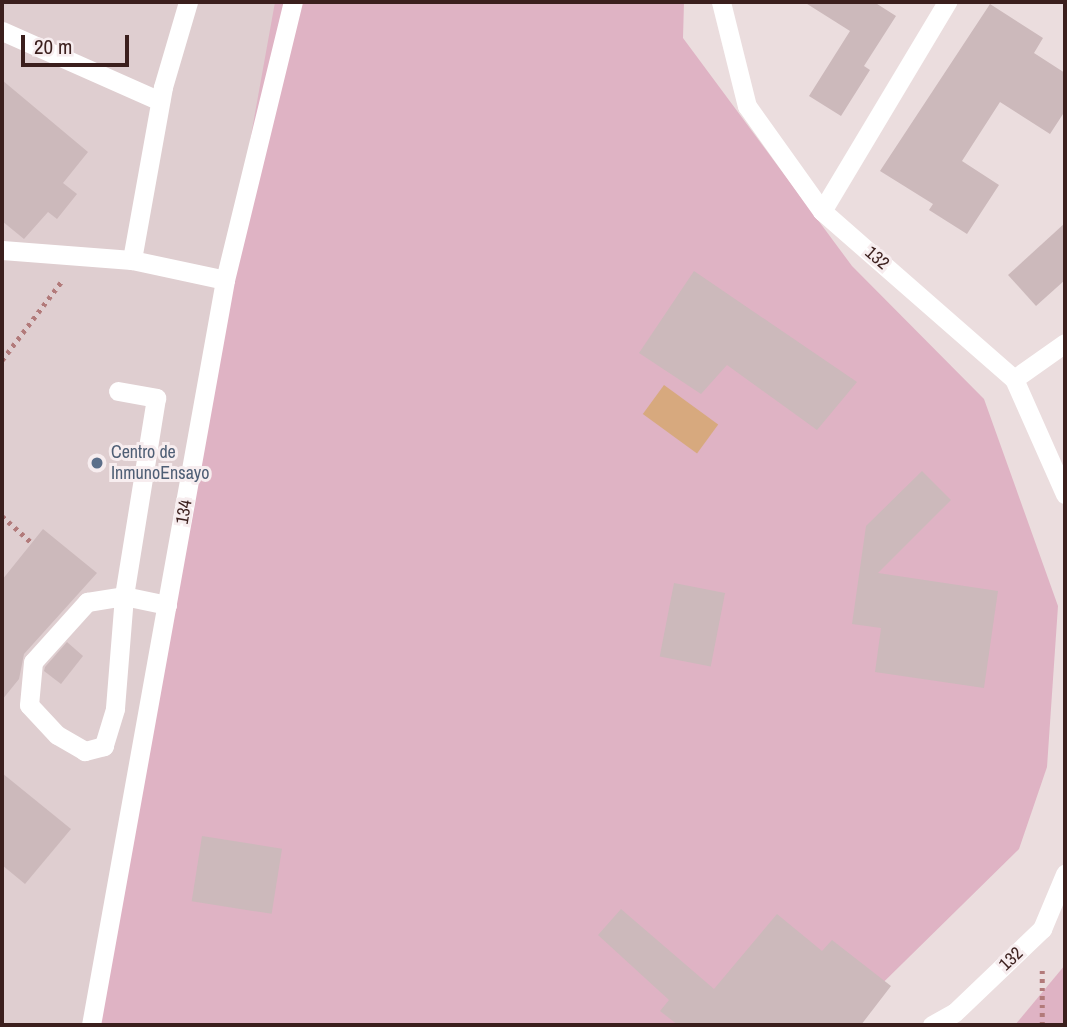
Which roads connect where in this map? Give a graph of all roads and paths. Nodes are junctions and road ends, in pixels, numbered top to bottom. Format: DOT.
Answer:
graph roads {
  1 [pos="188,2"];
  2 [pos="293,2"];
  3 [pos="721,2"];
  4 [pos="947,2"];
  5 [pos="2,32"];
  6 [pos="160,101"];
  7 [pos="822,211"];
  8 [pos="2,250"];
  9 [pos="81,256"];
  10 [pos="132,260"];
  11 [pos="225,280"];
  12 [pos="1065,343"];
  13 [pos="2,360"];
  14 [pos="1014,379"];
  15 [pos="118,391"];
  16 [pos="1065,494"];
  17 [pos="2,516"];
  18 [pos="32,543"];
  19 [pos="124,596"];
  20 [pos="167,605"];
  21 [pos="1065,874"];
  22 [pos="1042,929"];
  23 [pos="91,1025"];
  24 [pos="932,1025"];
  25 [pos="1042,1025"];
  1 -- 6 [label="street"];
  2 -- 11 [label="street, 134"];
  3 -- 7 [label="street, 132"];
  4 -- 7 [label="street"];
  5 -- 6 [label="street"];
  6 -- 10 [label="street"];
  7 -- 14 [label="street, 132"];
  8 -- 9 [label="street"];
  9 -- 10 [label="street"];
  9 -- 13 [label="path"];
  10 -- 11 [label="street"];
  11 -- 20 [label="street, 134"];
  12 -- 14 [label="street"];
  14 -- 16 [label="street, 132"];
  15 -- 19 [label="street"];
  17 -- 18 [label="path"];
  19 -- 19 [label="street"];
  19 -- 20 [label="street"];
  20 -- 23 [label="street, 134"];
  21 -- 22 [label="street, 132"];
  22 -- 24 [label="street, 132"];
  22 -- 25 [label="path"];
}
